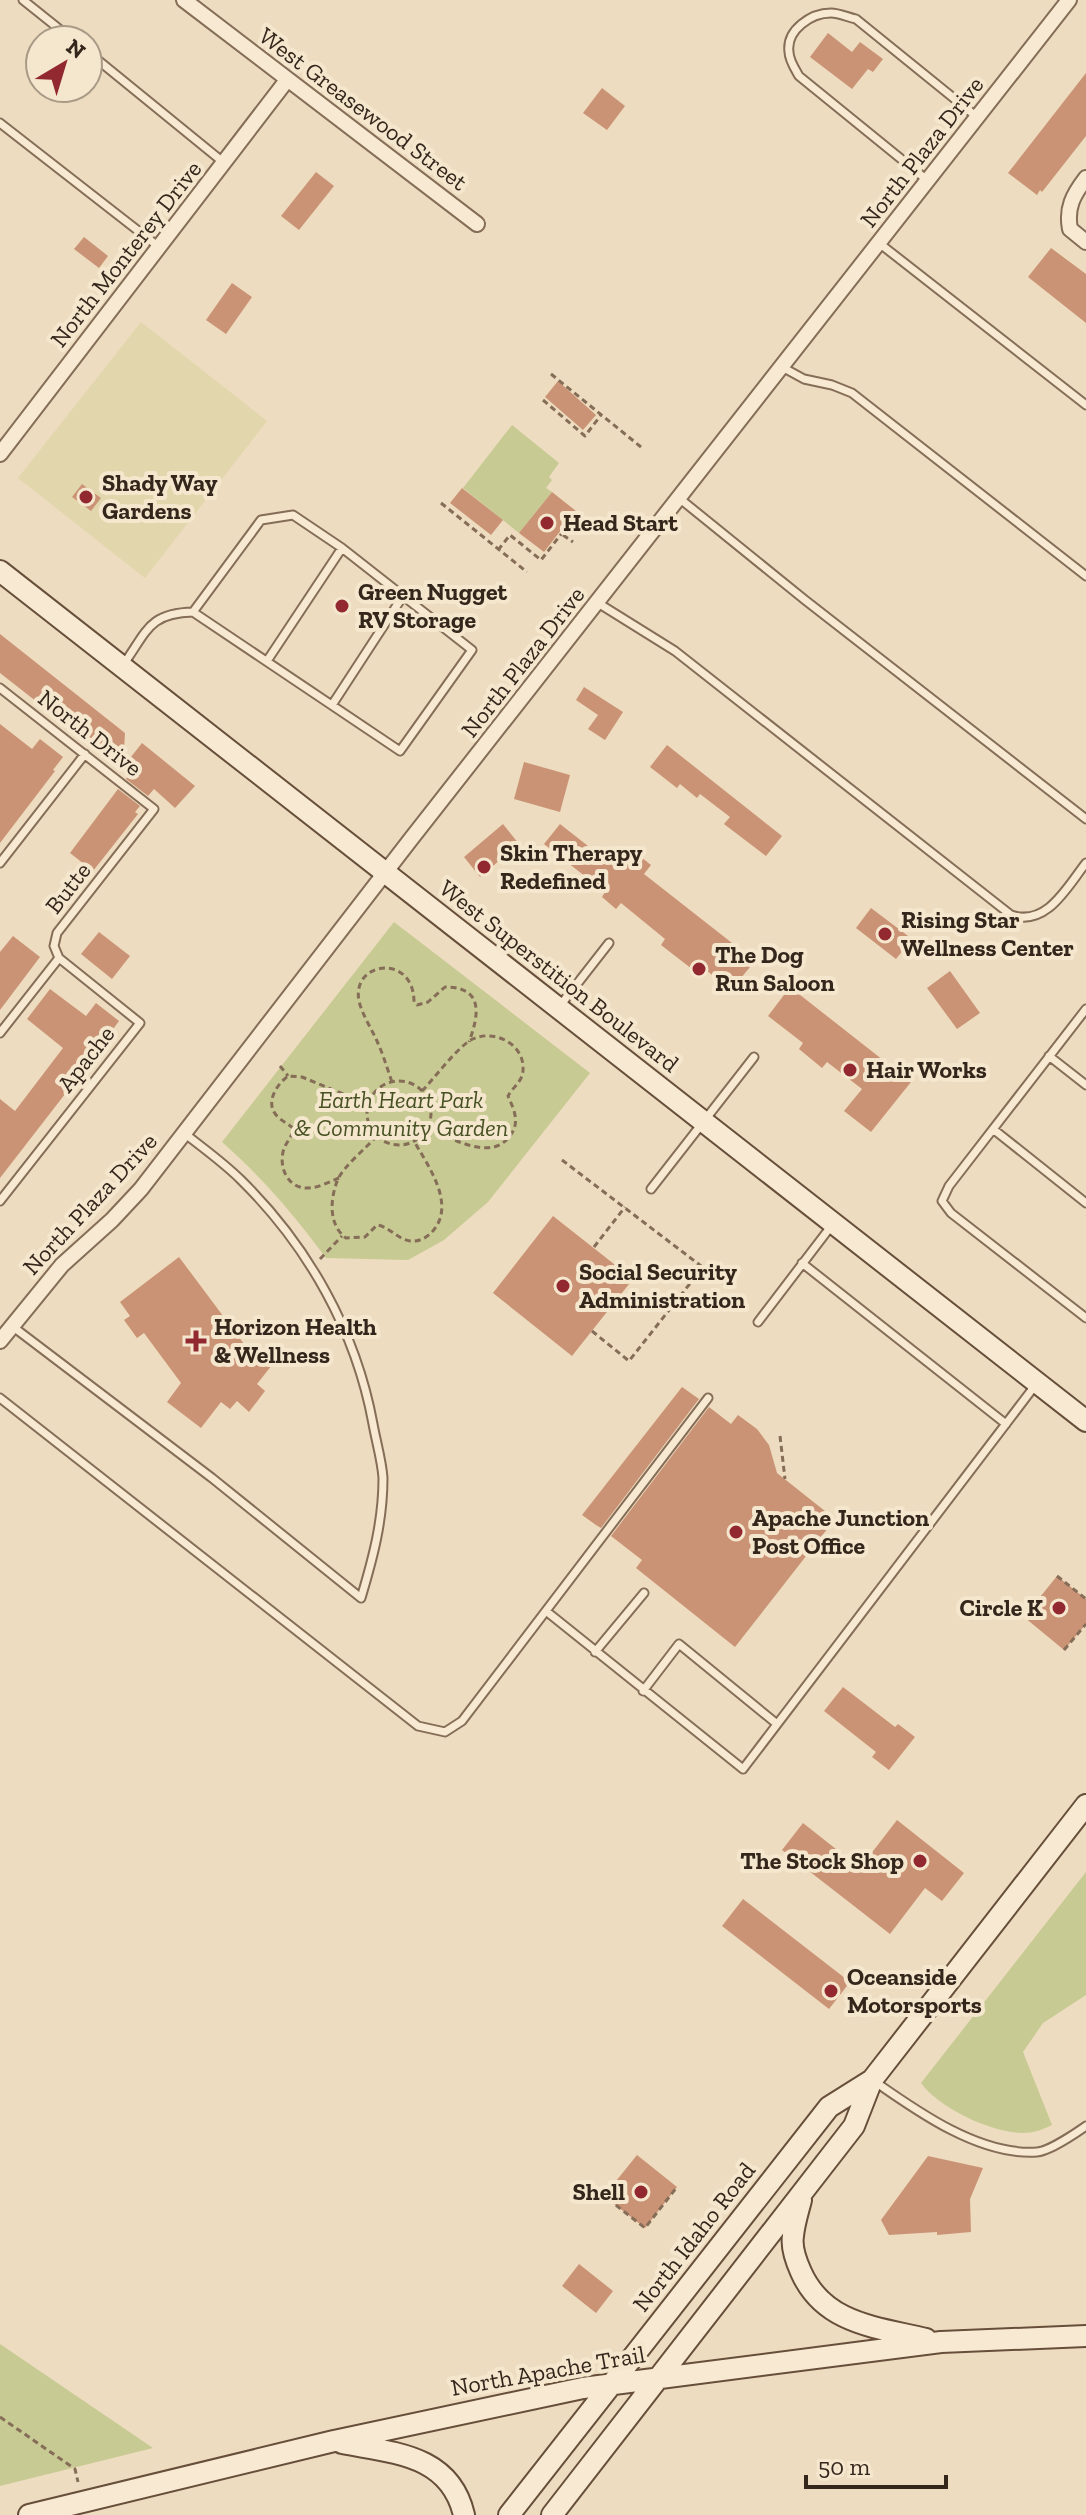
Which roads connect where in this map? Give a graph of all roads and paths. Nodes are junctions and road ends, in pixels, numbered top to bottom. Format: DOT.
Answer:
graph roads {
  1 [pos="23,0"];
  2 [pos="184,0"];
  3 [pos="1069,0"];
  4 [pos="53,24"];
  5 [pos="104,65"];
  6 [pos="287,80"];
  7 [pos="977,117"];
  8 [pos="0,123"];
  9 [pos="224,162"];
  10 [pos="1086,178"];
  11 [pos="927,180"];
  12 [pos="477,224"];
  13 [pos="1086,242"];
  14 [pos="879,243"];
  15 [pos="159,247"];
  16 [pos="782,367"];
  17 [pos="551,374"];
  18 [pos="543,400"];
  19 [pos="1086,405"];
  20 [pos="601,415"];
  21 [pos="641,447"];
  22 [pos="0,454"];
  23 [pos="679,498"];
  24 [pos="441,503"];
  25 [pos="576,515"];
  26 [pos="562,534"];
  27 [pos="573,542"];
  28 [pos="342,548"];
  29 [pos="498,550"];
  30 [pos="0,571"];
  31 [pos="527,572"];
  32 [pos="1086,576"];
  33 [pos="403,596"];
  34 [pos="598,603"];
  35 [pos="193,612"];
  36 [pos="267,661"];
  37 [pos="122,667"];
  38 [pos="1,690"];
  39 [pos="332,705"];
  40 [pos="85,754"];
  41 [pos="154,809"];
  42 [pos="1086,819"];
  43 [pos="0,863"];
  44 [pos="1086,863"];
  45 [pos="385,873"];
  46 [pos="609,943"];
  47 [pos="59,958"];
  48 [pos="558,1009"];
  49 [pos="1086,1009"];
  50 [pos="0,1033"];
  51 [pos="469,1042"];
  52 [pos="1049,1056"];
  53 [pos="754,1057"];
  54 [pos="280,1066"];
  55 [pos="288,1076"];
  56 [pos="392,1082"];
  57 [pos="1086,1085"];
  58 [pos="422,1091"];
  59 [pos="368,1104"];
  60 [pos="704,1122"];
  61 [pos="427,1129"];
  62 [pos="993,1129"];
  63 [pos="184,1133"];
  64 [pos="377,1136"];
  65 [pos="414,1141"];
  66 [pos="562,1160"];
  67 [pos="339,1178"];
  68 [pos="651,1189"];
  69 [pos="0,1201"];
  70 [pos="1086,1203"];
  71 [pos="625,1207"];
  72 [pos="833,1223"];
  73 [pos="342,1236"];
  74 [pos="594,1247"];
  75 [pos="802,1263"];
  76 [pos="311,1266"];
  77 [pos="703,1267"];
  78 [pos="726,1285"];
  79 [pos="1086,1318"];
  80 [pos="758,1322"];
  81 [pos="12,1326"];
  82 [pos="592,1331"];
  83 [pos="0,1341"];
  84 [pos="1037,1383"];
  85 [pos="0,1398"];
  86 [pos="708,1398"];
  87 [pos="1086,1421"];
  88 [pos="1006,1424"];
  89 [pos="780,1436"];
  90 [pos="785,1479"];
  91 [pos="1057,1576"];
  92 [pos="644,1593"];
  93 [pos="1086,1599"];
  94 [pos="546,1611"];
  95 [pos="1086,1624"];
  96 [pos="1064,1650"];
  97 [pos="595,1652"];
  98 [pos="643,1691"];
  99 [pos="777,1724"];
  100 [pos="1086,1805"];
  101 [pos="872,2080"];
  102 [pos="1086,2126"];
  103 [pos="677,2187"];
  104 [pos="803,2192"];
  105 [pos="608,2199"];
  106 [pos="1086,2336"];
  107 [pos="941,2342"];
  108 [pos="659,2377"];
  109 [pos="612,2384"];
  110 [pos="0,2417"];
  111 [pos="334,2441"];
  112 [pos="84,2508"];
  113 [pos="29,2515"];
  114 [pos="464,2515"];
  115 [pos="509,2515"];
  116 [pos="552,2515"];
  1 -- 4 [label="lane"];
  2 -- 6 [label="street, West Greasewood Street"];
  3 -- 7 [label="street, North Plaza Drive"];
  5 -- 9 [label="lane"];
  6 -- 9 [label="street, North Monterey Drive"];
  6 -- 12 [label="street, West Greasewood Street"];
  7 -- 11 [label="street, North Plaza Drive"];
  7 -- 11 [label="lane"];
  8 -- 15 [label="lane"];
  9 -- 15 [label="street, North Monterey Drive"];
  10 -- 13 [label="street"];
  11 -- 14 [label="street, North Plaza Drive"];
  14 -- 16 [label="street, North Plaza Drive"];
  14 -- 19 [label="lane"];
  15 -- 22 [label="street, North Monterey Drive"];
  16 -- 23 [label="street, North Plaza Drive"];
  16 -- 32 [label="lane"];
  17 -- 20 [label="path"];
  18 -- 20 [label="path"];
  20 -- 21 [label="path"];
  23 -- 34 [label="street, North Plaza Drive"];
  23 -- 42 [label="lane"];
  24 -- 29 [label="path"];
  25 -- 26 [label="path"];
  26 -- 27 [label="path"];
  26 -- 29 [label="path"];
  28 -- 33 [label="lane"];
  28 -- 35 [label="lane"];
  28 -- 36 [label="lane"];
  29 -- 31 [label="path"];
  30 -- 37 [label="main road, West Superstition Boulevard"];
  33 -- 39 [label="lane"];
  33 -- 39 [label="lane"];
  34 -- 44 [label="lane"];
  34 -- 45 [label="street, North Plaza Drive"];
  35 -- 36 [label="lane"];
  35 -- 37 [label="lane"];
  36 -- 39 [label="lane"];
  37 -- 45 [label="main road, West Superstition Boulevard"];
  38 -- 40 [label="lane, North Drive"];
  40 -- 41 [label="lane, North Drive"];
  40 -- 43 [label="lane"];
  41 -- 47 [label="lane, Butte"];
  45 -- 48 [label="main road, West Superstition Boulevard"];
  45 -- 63 [label="street, North Plaza Drive"];
  46 -- 48 [label="lane"];
  47 -- 50 [label="lane, Butte"];
  47 -- 69 [label="lane, Apache"];
  48 -- 60 [label="main road, West Superstition Boulevard"];
  49 -- 52 [label="lane"];
  51 -- 56 [label="path"];
  51 -- 58 [label="path"];
  51 -- 61 [label="path"];
  52 -- 57 [label="lane"];
  52 -- 62 [label="lane"];
  53 -- 60 [label="lane"];
  54 -- 55 [label="path"];
  55 -- 59 [label="path"];
  55 -- 67 [label="path"];
  56 -- 58 [label="path"];
  56 -- 59 [label="path"];
  58 -- 61 [label="path"];
  59 -- 64 [label="path"];
  60 -- 68 [label="lane"];
  60 -- 72 [label="main road, West Superstition Boulevard"];
  61 -- 65 [label="path"];
  62 -- 70 [label="lane"];
  62 -- 79 [label="lane"];
  63 -- 76 [label="lane"];
  63 -- 81 [label="street, North Plaza Drive"];
  64 -- 65 [label="path"];
  64 -- 67 [label="path"];
  65 -- 73 [label="path"];
  66 -- 71 [label="path"];
  67 -- 73 [label="path"];
  71 -- 74 [label="path"];
  71 -- 77 [label="path"];
  72 -- 75 [label="lane"];
  72 -- 84 [label="main road, West Superstition Boulevard"];
  73 -- 76 [label="path"];
  75 -- 80 [label="lane"];
  75 -- 88 [label="lane"];
  76 -- 81 [label="lane"];
  77 -- 78 [label="path"];
  77 -- 82 [label="path"];
  81 -- 83 [label="street, North Plaza Drive"];
  84 -- 87 [label="main road, West Superstition Boulevard"];
  84 -- 88 [label="lane"];
  85 -- 94 [label="lane"];
  86 -- 94 [label="lane"];
  88 -- 99 [label="lane"];
  89 -- 90 [label="path"];
  91 -- 93 [label="path"];
  92 -- 97 [label="lane"];
  94 -- 97 [label="lane"];
  95 -- 96 [label="path"];
  97 -- 98 [label="lane"];
  98 -- 99 [label="lane"];
  98 -- 99 [label="lane"];
  100 -- 101 [label="main road, North Idaho Road"];
  101 -- 102 [label="lane"];
  101 -- 104 [label="main road, North Idaho Road"];
  101 -- 109 [label="main road, North Idaho Road"];
  103 -- 105 [label="path"];
  104 -- 107 [label="main road"];
  104 -- 108 [label="main road, North Idaho Road"];
  106 -- 107 [label="main road, North Apache Trail"];
  107 -- 108 [label="main road, North Apache Trail"];
  108 -- 109 [label="main road, North Apache Trail"];
  108 -- 116 [label="main road, North Idaho Road"];
  109 -- 111 [label="main road, North Apache Trail"];
  109 -- 115 [label="main road, North Idaho Road"];
  110 -- 112 [label="path"];
  111 -- 112 [label="main road, North Apache Trail"];
  111 -- 114 [label="main road"];
  112 -- 113 [label="main road, North Apache Trail"];
}
